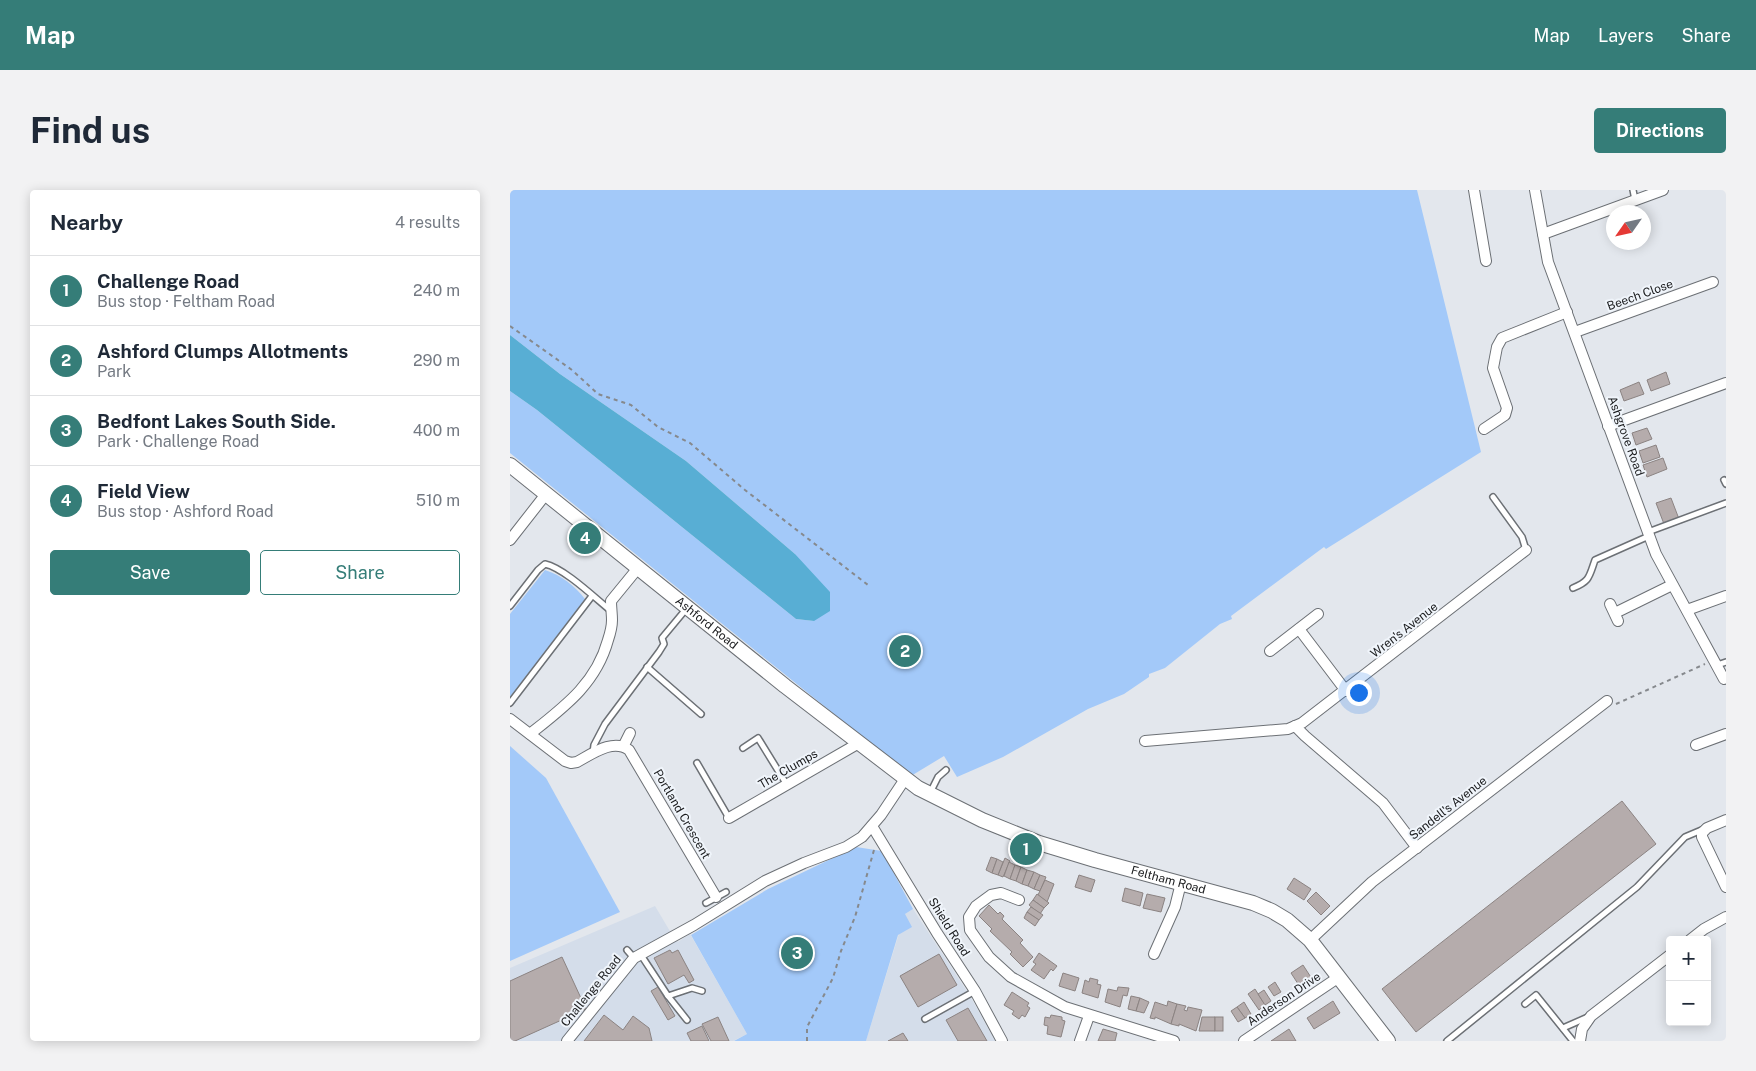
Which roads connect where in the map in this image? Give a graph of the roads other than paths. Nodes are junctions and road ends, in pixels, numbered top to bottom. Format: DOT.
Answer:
graph roads {
  1 [pos="1474,190"];
  2 [pos="1535,190"];
  3 [pos="1663,190"];
  4 [pos="1634,195"];
  5 [pos="1543,234"];
  6 [pos="1486,261"];
  7 [pos="1713,282"];
  8 [pos="1567,312"];
  9 [pos="1575,332"];
  10 [pos="1726,383"];
  11 [pos="1608,426"];
  12 [pos="1484,429"];
  13 [pos="510,466"];
  14 [pos="546,494"];
  15 [pos="1493,497"];
  16 [pos="1726,502"];
  17 [pos="1648,534"];
  18 [pos="510,540"];
  19 [pos="1526,550"];
  20 [pos="638,568"];
  21 [pos="1672,585"];
  22 [pos="1573,588"];
  23 [pos="592,596"];
  24 [pos="1726,596"];
  25 [pos="510,606"];
  26 [pos="687,608"];
  27 [pos="1687,610"];
  28 [pos="611,612"];
  29 [pos="1614,613"];
  30 [pos="1318,614"];
  31 [pos="1299,629"];
  32 [pos="1270,651"];
  33 [pos="1719,662"];
  34 [pos="647,667"];
  35 [pos="1724,679"];
  36 [pos="1346,691"];
  37 [pos="1608,701"];
  38 [pos="510,703"];
  39 [pos="701,714"];
  40 [pos="510,719"];
  41 [pos="1295,726"];
  42 [pos="630,733"];
  43 [pos="530,734"];
  44 [pos="1726,734"];
  45 [pos="1145,741"];
  46 [pos="859,742"];
  47 [pos="624,745"];
  48 [pos="1696,745"];
  49 [pos="742,748"];
  50 [pos="593,754"];
  51 [pos="697,763"];
  52 [pos="946,770"];
  53 [pos="905,778"];
  54 [pos="787,784"];
  55 [pos="930,794"];
  56 [pos="730,818"];
  57 [pos="1726,820"];
  58 [pos="872,826"];
  59 [pos="1707,828"];
  60 [pos="1417,848"];
  61 [pos="1181,883"];
  62 [pos="1726,887"];
  63 [pos="726,892"];
  64 [pos="716,897"];
  65 [pos="1019,900"];
  66 [pos="706,903"];
  67 [pos="1726,917"];
  68 [pos="1695,936"];
  69 [pos="1310,940"];
  70 [pos="627,950"];
  71 [pos="1154,954"];
  72 [pos="638,957"];
  73 [pos="1666,958"];
  74 [pos="1339,977"];
  75 [pos="702,991"];
  76 [pos="975,991"];
  77 [pos="668,996"];
  78 [pos="1525,1004"];
  79 [pos="1089,1016"];
  80 [pos="1591,1016"];
  81 [pos="925,1019"];
  82 [pos="687,1020"];
  83 [pos="1562,1028"];
  84 [pos="566,1041"];
  85 [pos="1002,1041"];
  86 [pos="1080,1041"];
  87 [pos="1174,1041"];
  88 [pos="1244,1041"];
  89 [pos="1388,1041"];
  90 [pos="1447,1041"];
  91 [pos="1573,1041"];
  92 [pos="1580,1041"];
  1 -- 6 [label="street"];
  2 -- 5 [label="street, Ashgrove Road"];
  3 -- 4 [label="street"];
  4 -- 5 [label="street"];
  5 -- 8 [label="street, Ashgrove Road"];
  7 -- 9 [label="street, Beech Close"];
  8 -- 9 [label="street, Ashgrove Road"];
  8 -- 12 [label="street"];
  9 -- 11 [label="street, Ashgrove Road"];
  10 -- 11 [label="street"];
  11 -- 17 [label="street, Ashgrove Road"];
  13 -- 14 [label="main road, Ashford Road"];
  14 -- 18 [label="street"];
  14 -- 20 [label="main road, Ashford Road"];
  15 -- 19 [label="lane"];
  16 -- 17 [label="lane"];
  17 -- 21 [label="street, Ashgrove Road"];
  17 -- 22 [label="lane"];
  19 -- 36 [label="street, Wren's Avenue"];
  20 -- 26 [label="main road, Ashford Road"];
  20 -- 28 [label="street"];
  21 -- 27 [label="street, Ashgrove Road"];
  21 -- 29 [label="street"];
  23 -- 25 [label="lane"];
  23 -- 28 [label="lane"];
  23 -- 38 [label="lane"];
  24 -- 27 [label="street"];
  26 -- 34 [label="lane"];
  26 -- 46 [label="main road, Ashford Road"];
  27 -- 33 [label="street, Ashgrove Road"];
  28 -- 43 [label="street"];
  30 -- 31 [label="street"];
  31 -- 32 [label="street"];
  31 -- 36 [label="street"];
  33 -- 35 [label="street, Ashgrove Road"];
  34 -- 39 [label="lane"];
  34 -- 50 [label="lane"];
  36 -- 41 [label="street, Wren's Avenue"];
  37 -- 60 [label="street, Sandell's Avenue"];
  40 -- 43 [label="street"];
  41 -- 45 [label="street, Wren's Avenue"];
  41 -- 60 [label="street"];
  42 -- 47 [label="street"];
  43 -- 50 [label="street"];
  44 -- 48 [label="street"];
  46 -- 53 [label="main road, Ashford Road"];
  46 -- 54 [label="street, The Clumps"];
  47 -- 50 [label="street"];
  47 -- 64 [label="street, Portland Crescent"];
  49 -- 54 [label="lane"];
  51 -- 56 [label="lane"];
  52 -- 55 [label="lane"];
  53 -- 55 [label="main road, Feltham Road"];
  53 -- 58 [label="street, Challenge Road"];
  54 -- 56 [label="street, The Clumps"];
  55 -- 61 [label="main road, Feltham Road"];
  57 -- 59 [label="street"];
  58 -- 72 [label="street, Challenge Road"];
  58 -- 76 [label="street, Shield Road"];
  59 -- 62 [label="street"];
  59 -- 90 [label="lane"];
  60 -- 69 [label="street, Sandell's Avenue"];
  61 -- 69 [label="main road, Feltham Road"];
  61 -- 71 [label="street"];
  63 -- 64 [label="lane"];
  64 -- 66 [label="lane"];
  65 -- 79 [label="street"];
  67 -- 68 [label="street"];
  69 -- 74 [label="main road, Feltham Road"];
  70 -- 72 [label="lane"];
  72 -- 77 [label="lane"];
  72 -- 84 [label="street, Challenge Road"];
  73 -- 80 [label="street"];
  74 -- 88 [label="street, Anderson Drive"];
  74 -- 89 [label="main road, Feltham Road"];
  75 -- 77 [label="lane"];
  76 -- 81 [label="lane"];
  76 -- 85 [label="street, Shield Road"];
  77 -- 82 [label="lane"];
  78 -- 83 [label="lane"];
  79 -- 86 [label="street"];
  79 -- 87 [label="street"];
  80 -- 83 [label="lane"];
  80 -- 92 [label="street"];
  83 -- 91 [label="lane"];
}
